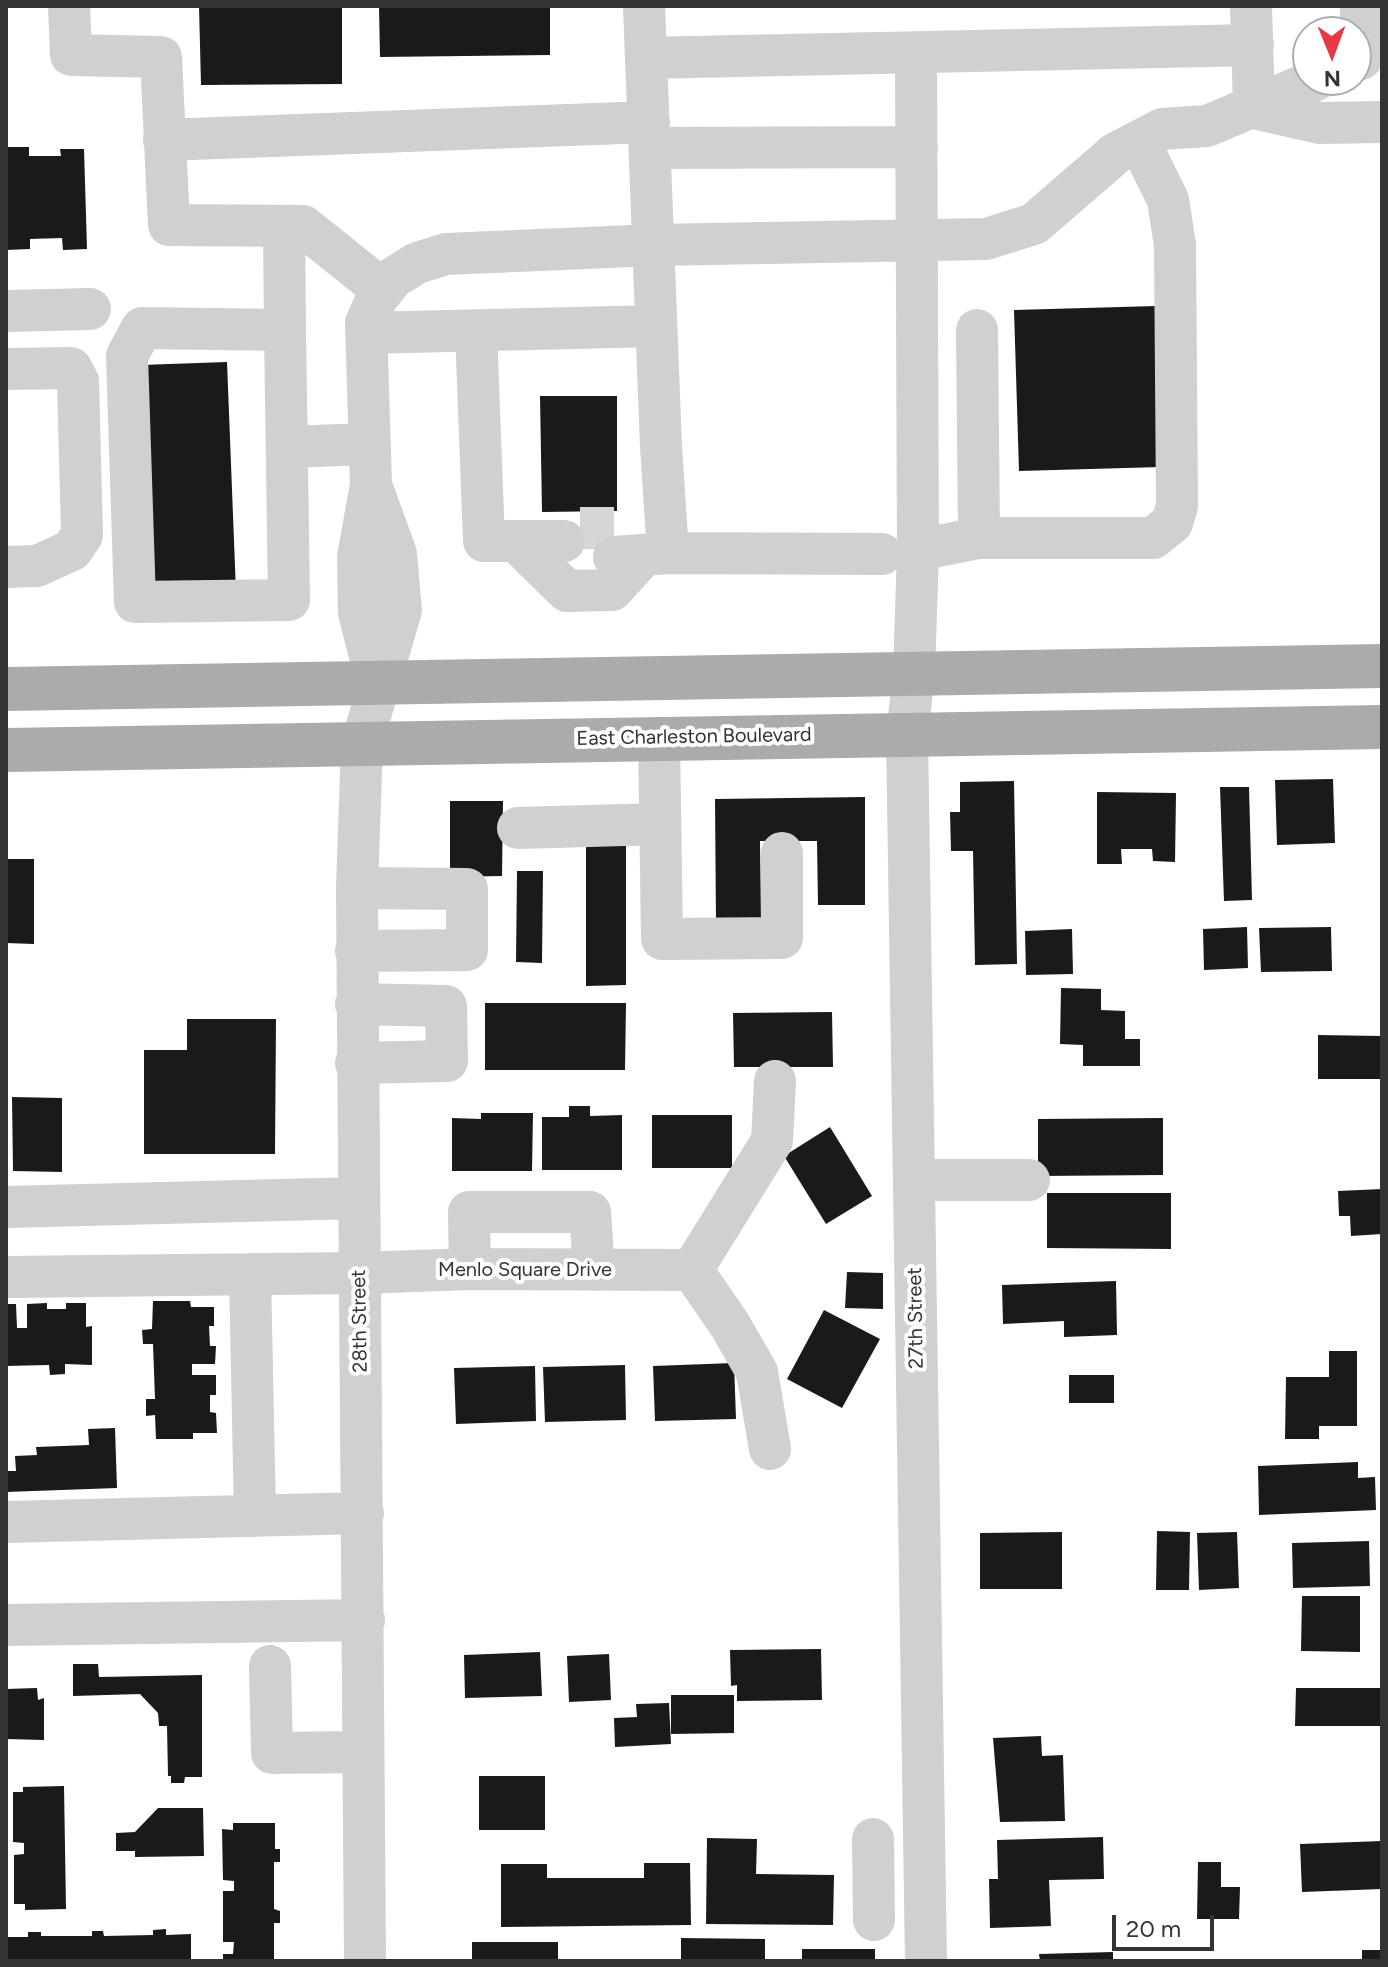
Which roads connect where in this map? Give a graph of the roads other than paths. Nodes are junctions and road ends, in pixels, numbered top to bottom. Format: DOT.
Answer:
graph roads {
  1 [pos="69,6"];
  2 [pos="644,6"];
  3 [pos="1252,25"];
  4 [pos="916,53"];
  5 [pos="646,58"];
  6 [pos="1292,91"];
  7 [pos="1254,108"];
  8 [pos="1382,122"];
  9 [pos="650,135"];
  10 [pos="164,140"];
  11 [pos="1139,141"];
  12 [pos="917,147"];
  13 [pos="284,226"];
  14 [pos="918,241"];
  15 [pos="655,245"];
  16 [pos="383,290"];
  17 [pos="90,309"];
  18 [pos="6,311"];
  19 [pos="656,326"];
  20 [pos="285,330"];
  21 [pos="977,330"];
  22 [pos="476,331"];
  23 [pos="366,333"];
  24 [pos="6,369"];
  25 [pos="369,444"];
  26 [pos="287,447"];
  27 [pos="979,538"];
  28 [pos="500,541"];
  29 [pos="609,546"];
  30 [pos="900,552"];
  31 [pos="6,567"];
  32 [pos="1382,666"];
  33 [pos="6,673"];
  34 [pos="914,674"];
  35 [pos="377,683"];
  36 [pos="6,689"];
  37 [pos="1382,727"];
  38 [pos="907,734"];
  39 [pos="659,738"];
  40 [pos="362,743"];
  41 [pos="6,750"];
  42 [pos="660,824"];
  43 [pos="518,828"];
  44 [pos="782,853"];
  45 [pos="357,888"];
  46 [pos="356,951"];
  47 [pos="356,1004"];
  48 [pos="356,1063"];
  49 [pos="775,1081"];
  50 [pos="914,1180"];
  51 [pos="1029,1180"];
  52 [pos="359,1198"];
  53 [pos="6,1207"];
  54 [pos="470,1269"];
  55 [pos="594,1270"];
  56 [pos="692,1270"];
  57 [pos="359,1273"];
  58 [pos="250,1274"];
  59 [pos="6,1277"];
  60 [pos="770,1449"];
  61 [pos="363,1513"];
  62 [pos="255,1516"];
  63 [pos="6,1522"];
  64 [pos="364,1620"];
  65 [pos="6,1625"];
  66 [pos="270,1666"];
  67 [pos="362,1752"];
  68 [pos="873,1839"];
  69 [pos="925,1883"];
  70 [pos="365,1961"];
  71 [pos="926,1961"];
  1 -- 10 [label="street"];
  2 -- 5 [label="street"];
  3 -- 4 [label="street"];
  3 -- 7 [label="street"];
  4 -- 5 [label="street"];
  4 -- 12 [label="street, 27th Street"];
  5 -- 9 [label="street"];
  6 -- 7 [label="street"];
  7 -- 8 [label="street"];
  7 -- 11 [label="street"];
  9 -- 10 [label="street"];
  9 -- 12 [label="street"];
  9 -- 15 [label="street"];
  10 -- 13 [label="street"];
  11 -- 14 [label="street"];
  11 -- 27 [label="street"];
  12 -- 14 [label="street, 27th Street"];
  13 -- 16 [label="street"];
  13 -- 20 [label="street"];
  14 -- 15 [label="street"];
  14 -- 30 [label="street, 27th Street"];
  15 -- 16 [label="street"];
  15 -- 19 [label="street"];
  16 -- 23 [label="street"];
  17 -- 18 [label="street"];
  19 -- 22 [label="street"];
  19 -- 29 [label="street"];
  20 -- 26 [label="street"];
  20 -- 26 [label="street"];
  21 -- 27 [label="street"];
  22 -- 23 [label="street"];
  22 -- 28 [label="street"];
  23 -- 25 [label="street"];
  24 -- 31 [label="street"];
  25 -- 26 [label="street"];
  25 -- 35 [label="street"];
  27 -- 30 [label="street"];
  28 -- 29 [label="street"];
  28 -- 29 [label="street"];
  29 -- 30 [label="street"];
  30 -- 34 [label="street, 27th Street"];
  32 -- 34 [label="main road"];
  33 -- 36 [label="street"];
  34 -- 35 [label="main road"];
  34 -- 38 [label="street, 27th Street"];
  35 -- 36 [label="main road"];
  35 -- 40 [label="street, 28th Street"];
  37 -- 38 [label="main road, East Charleston Boulevard"];
  38 -- 39 [label="main road, East Charleston Boulevard"];
  38 -- 50 [label="street, 27th Street"];
  39 -- 40 [label="main road, East Charleston Boulevard"];
  39 -- 42 [label="street"];
  40 -- 41 [label="main road, East Charleston Boulevard"];
  40 -- 45 [label="street, 28th Street"];
  42 -- 43 [label="street"];
  42 -- 44 [label="street"];
  45 -- 46 [label="street, 28th Street"];
  45 -- 46 [label="street"];
  46 -- 47 [label="street, 28th Street"];
  47 -- 48 [label="street, 28th Street"];
  47 -- 48 [label="street"];
  48 -- 52 [label="street, 28th Street"];
  49 -- 56 [label="street"];
  50 -- 51 [label="street"];
  50 -- 69 [label="street, 27th Street"];
  52 -- 53 [label="street"];
  52 -- 57 [label="street, 28th Street"];
  54 -- 55 [label="street, Menlo Square Drive"];
  54 -- 55 [label="street"];
  54 -- 57 [label="street, Menlo Square Drive"];
  55 -- 56 [label="street, Menlo Square Drive"];
  56 -- 60 [label="street"];
  57 -- 58 [label="street, Menlo Square Drive"];
  57 -- 61 [label="street, 28th Street"];
  58 -- 59 [label="street, Menlo Square Drive"];
  58 -- 62 [label="street"];
  61 -- 62 [label="street"];
  61 -- 64 [label="street, 28th Street"];
  62 -- 63 [label="street"];
  64 -- 65 [label="street"];
  64 -- 67 [label="street, 28th Street"];
  66 -- 67 [label="street"];
  67 -- 70 [label="street, 28th Street"];
  68 -- 69 [label="street"];
  69 -- 71 [label="street, 27th Street"];
}
